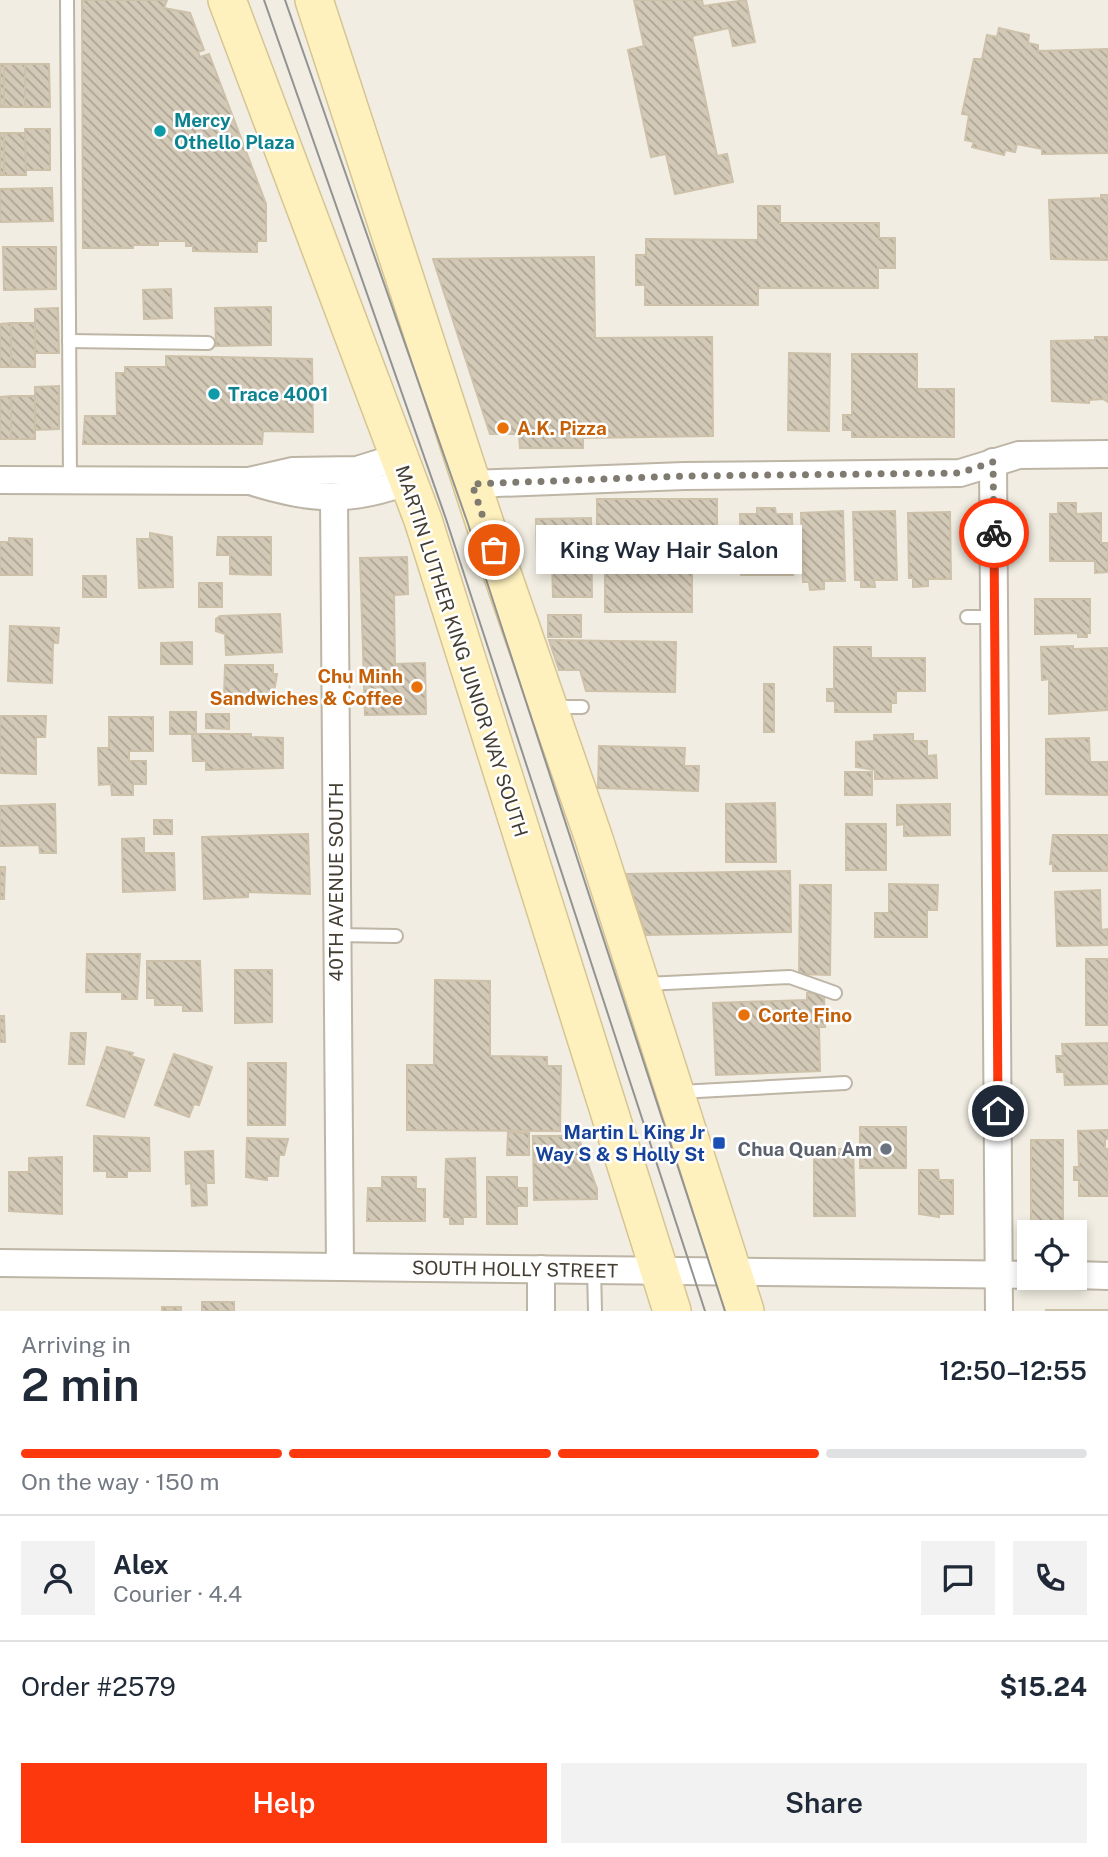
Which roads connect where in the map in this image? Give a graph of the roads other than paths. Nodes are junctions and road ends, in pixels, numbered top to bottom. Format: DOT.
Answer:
graph roads {
  1 [pos="67,0"];
  2 [pos="227,0"];
  3 [pos="314,0"];
  4 [pos="69,341"];
  5 [pos="208,343"];
  6 [pos="1108,454"];
  7 [pos="993,462"];
  8 [pos="404,469"];
  9 [pos="0,480"];
  10 [pos="70,480"];
  11 [pos="249,481"];
  12 [pos="472,484"];
  13 [pos="334,498"];
  14 [pos="967,617"];
  15 [pos="996,617"];
  16 [pos="337,935"];
  17 [pos="396,936"];
  18 [pos="641,985"];
  19 [pos="835,993"];
  20 [pos="845,1083"];
  21 [pos="675,1092"];
  22 [pos="0,1263"];
  23 [pos="340,1266"];
  24 [pos="541,1269"];
  25 [pos="594,1269"];
  26 [pos="659,1270"];
  27 [pos="732,1272"];
  28 [pos="999,1275"];
  29 [pos="1017,1275"];
  30 [pos="1087,1275"];
  31 [pos="1108,1276"];
  32 [pos="541,1311"];
  33 [pos="595,1311"];
  34 [pos="672,1311"];
  35 [pos="745,1311"];
  36 [pos="999,1311"];
  1 -- 4 [label="lane"];
  2 -- 8 [label="main road, MARTIN LUTHER KING JUNIOR WAY SOUTH"];
  3 -- 12 [label="main road"];
  4 -- 5 [label="lane"];
  4 -- 10 [label="lane"];
  6 -- 7 [label="street"];
  7 -- 12 [label="street"];
  7 -- 15 [label="street"];
  8 -- 11 [label="street"];
  8 -- 13 [label="street"];
  8 -- 26 [label="main road, MARTIN LUTHER KING JUNIOR WAY SOUTH"];
  9 -- 10 [label="street"];
  10 -- 11 [label="street"];
  11 -- 13 [label="street"];
  12 -- 18 [label="main road"];
  13 -- 16 [label="street, 40TH AVENUE SOUTH"];
  14 -- 15 [label="lane"];
  15 -- 28 [label="street"];
  16 -- 17 [label="lane"];
  16 -- 23 [label="street, 40TH AVENUE SOUTH"];
  18 -- 19 [label="lane"];
  18 -- 21 [label="main road"];
  20 -- 21 [label="lane"];
  21 -- 27 [label="main road"];
  22 -- 23 [label="street, SOUTH HOLLY STREET"];
  23 -- 24 [label="street, SOUTH HOLLY STREET"];
  24 -- 25 [label="street, SOUTH HOLLY STREET"];
  24 -- 32 [label="street"];
  25 -- 26 [label="street, SOUTH HOLLY STREET"];
  25 -- 33 [label="lane"];
  26 -- 27 [label="street, SOUTH HOLLY STREET"];
  26 -- 34 [label="main road, MARTIN LUTHER KING JUNIOR WAY SOUTH"];
  27 -- 28 [label="street, SOUTH HOLLY STREET"];
  27 -- 35 [label="main road"];
  28 -- 29 [label="street, SOUTH HOLLY STREET"];
  28 -- 36 [label="street"];
  30 -- 31 [label="street"];
}
